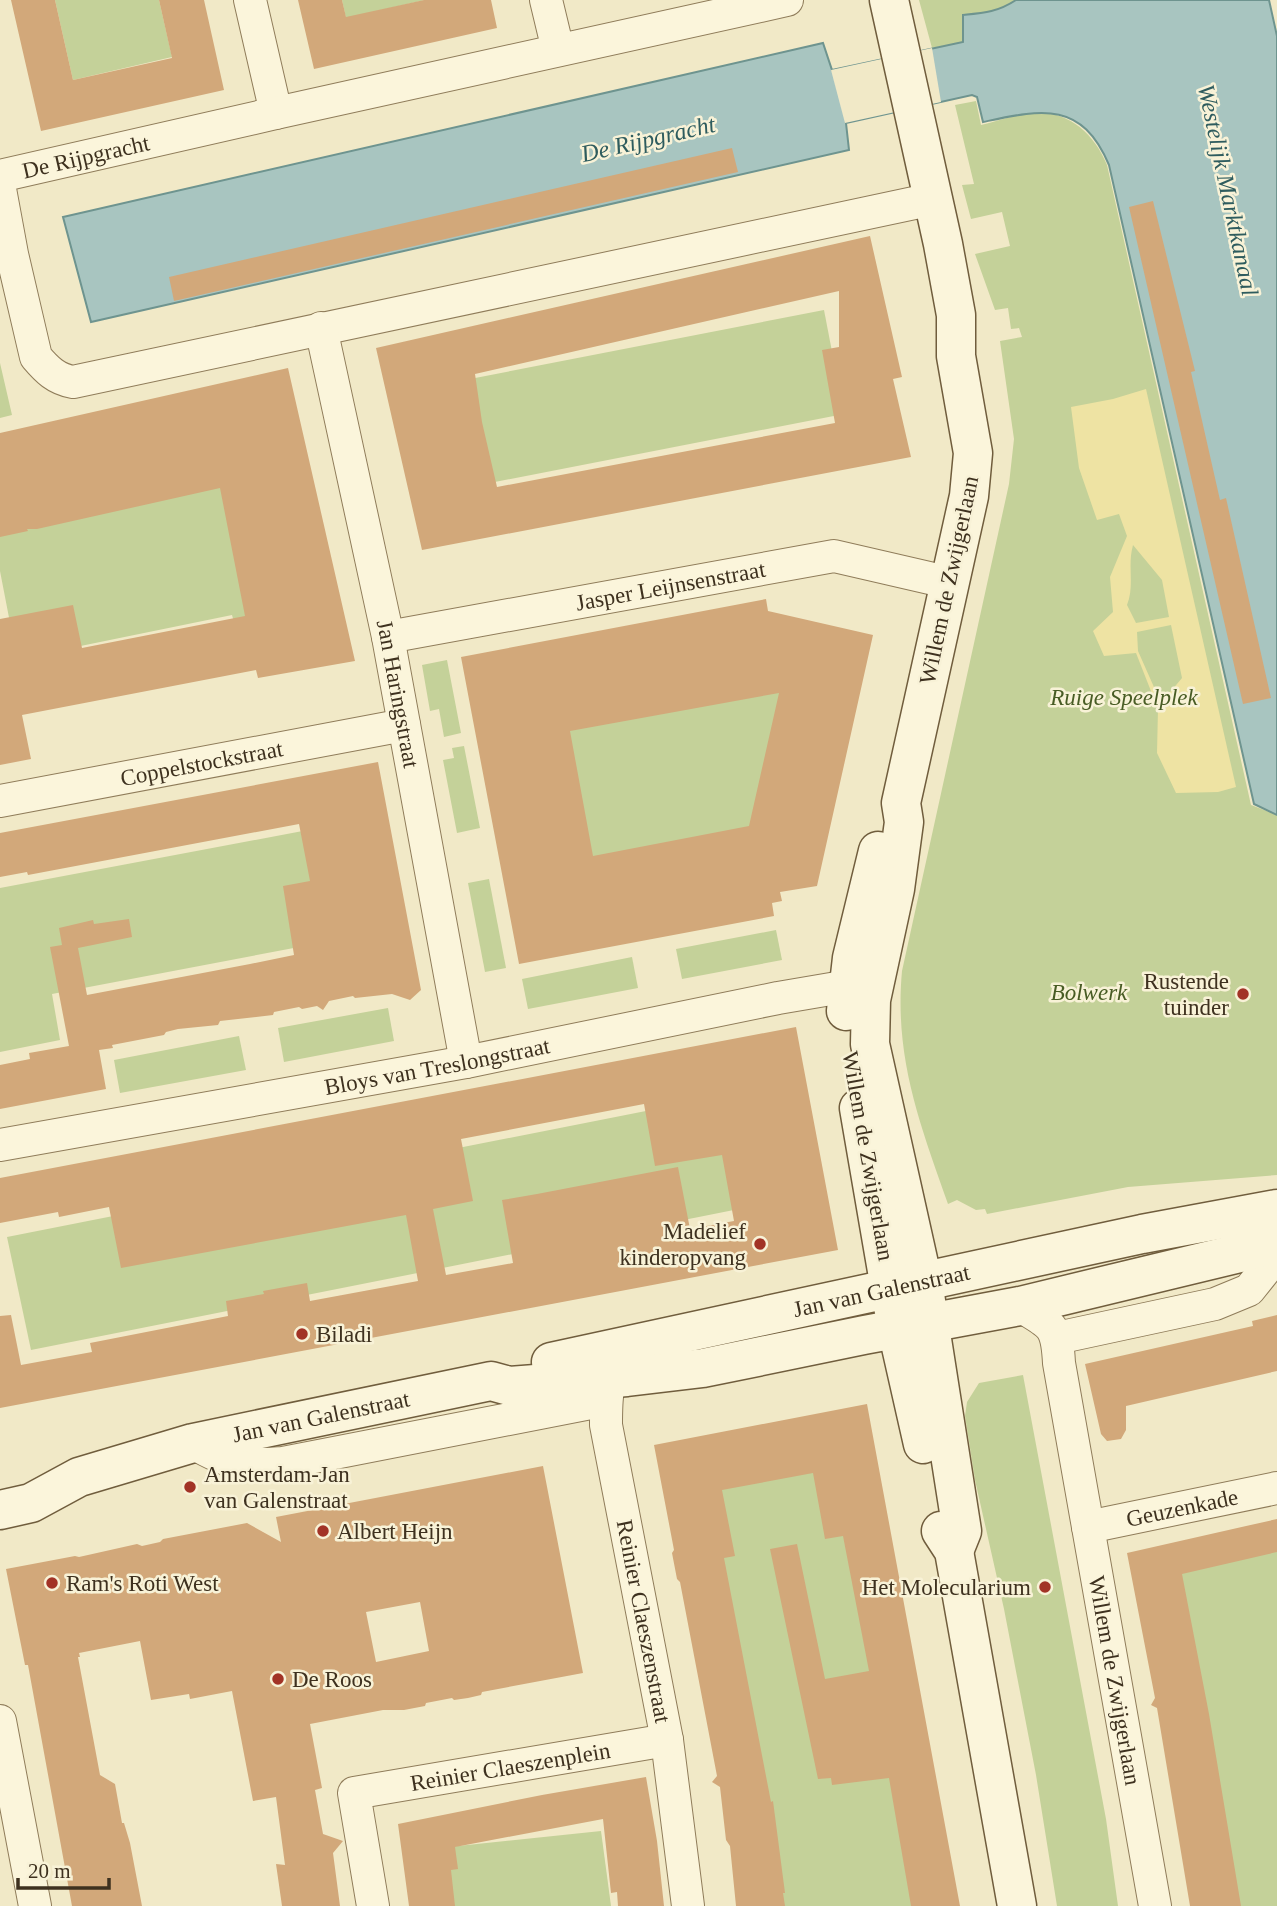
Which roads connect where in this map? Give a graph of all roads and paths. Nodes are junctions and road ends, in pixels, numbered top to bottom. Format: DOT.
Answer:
graph roads {
  1 [pos="250,0"];
  2 [pos="547,0"];
  3 [pos="787,0"];
  4 [pos="864,0"];
  5 [pos="889,0"];
  6 [pos="558,50"];
  7 [pos="889,58"];
  8 [pos="276,113"];
  9 [pos="0,176"];
  10 [pos="1,202"];
  11 [pos="921,202"];
  12 [pos="321,328"];
  13 [pos="951,583"];
  14 [pos="388,637"];
  15 [pos="404,725"];
  16 [pos="0,801"];
  17 [pos="861,984"];
  18 [pos="466,1062"];
  19 [pos="0,1145"];
  20 [pos="1277,1209"];
  21 [pos="1277,1244"];
  22 [pos="1277,1255"];
  23 [pos="906,1286"];
  24 [pos="1020,1306"];
  25 [pos="913,1326"];
  26 [pos="1057,1338"];
  27 [pos="636,1344"];
  28 [pos="491,1381"];
  29 [pos="608,1389"];
  30 [pos="193,1443"];
  31 [pos="79,1477"];
  32 [pos="0,1487"];
  33 [pos="1277,1488"];
  34 [pos="0,1510"];
  35 [pos="1088,1527"];
  36 [pos="0,1721"];
  37 [pos="667,1740"];
  38 [pos="35,1906"];
  39 [pos="373,1906"];
  40 [pos="688,1906"];
  41 [pos="1017,1906"];
  42 [pos="1155,1906"];
  1 -- 8 [label="street"];
  2 -- 6 [label="street"];
  3 -- 6 [label="street, De Rijpgracht"];
  4 -- 7 [label="main road, Willem de Zwijgerlaan"];
  5 -- 7 [label="main road, Willem de Zwijgerlaan"];
  6 -- 8 [label="street, De Rijpgracht"];
  7 -- 11 [label="main road, Willem de Zwijgerlaan"];
  8 -- 9 [label="street, De Rijpgracht"];
  10 -- 12 [label="street, De Rijpgracht"];
  11 -- 12 [label="street, De Rijpgracht"];
  11 -- 13 [label="main road, Willem de Zwijgerlaan"];
  12 -- 14 [label="street, Jan Haringstraat"];
  13 -- 14 [label="street, Jasper Leijnsenstraat"];
  13 -- 17 [label="main road, Willem de Zwijgerlaan"];
  14 -- 15 [label="street, Jan Haringstraat"];
  15 -- 16 [label="street, Coppelstockstraat"];
  15 -- 18 [label="street, Jan Haringstraat"];
  17 -- 18 [label="street, Bloys van Treslongstraat"];
  17 -- 23 [label="main road, Willem de Zwijgerlaan"];
  18 -- 19 [label="street, Bloys van Treslongstraat"];
  20 -- 23 [label="main road, Jan van Galenstraat"];
  21 -- 24 [label="main road, Jan van Galenstraat"];
  22 -- 26 [label="street"];
  23 -- 25 [label="main road, Willem de Zwijgerlaan"];
  23 -- 27 [label="main road, Jan van Galenstraat"];
  24 -- 25 [label="main road, Jan van Galenstraat"];
  24 -- 26 [label="street"];
  25 -- 29 [label="main road, Jan van Galenstraat"];
  25 -- 41 [label="main road, Willem de Zwijgerlaan"];
  26 -- 35 [label="street, Willem de Zwijgerlaan"];
  27 -- 28 [label="main road, Jan van Galenstraat"];
  27 -- 29 [label="street"];
  28 -- 29 [label="main road, Jan van Galenstraat"];
  28 -- 30 [label="main road, Jan van Galenstraat"];
  29 -- 30 [label="street, Jan van Galenstraat"];
  29 -- 37 [label="street, Reinier Claeszenstraat"];
  30 -- 31 [label="main road, Jan van Galenstraat"];
  31 -- 32 [label="main road, Jan van Galenstraat"];
  31 -- 34 [label="main road, Jan van Galenstraat"];
  33 -- 35 [label="street, Geuzenkade"];
  35 -- 42 [label="street, Willem de Zwijgerlaan"];
  36 -- 38 [label="street"];
  37 -- 39 [label="street, Reinier Claeszenplein"];
  37 -- 40 [label="street, Reinier Claeszenstraat"];
}
